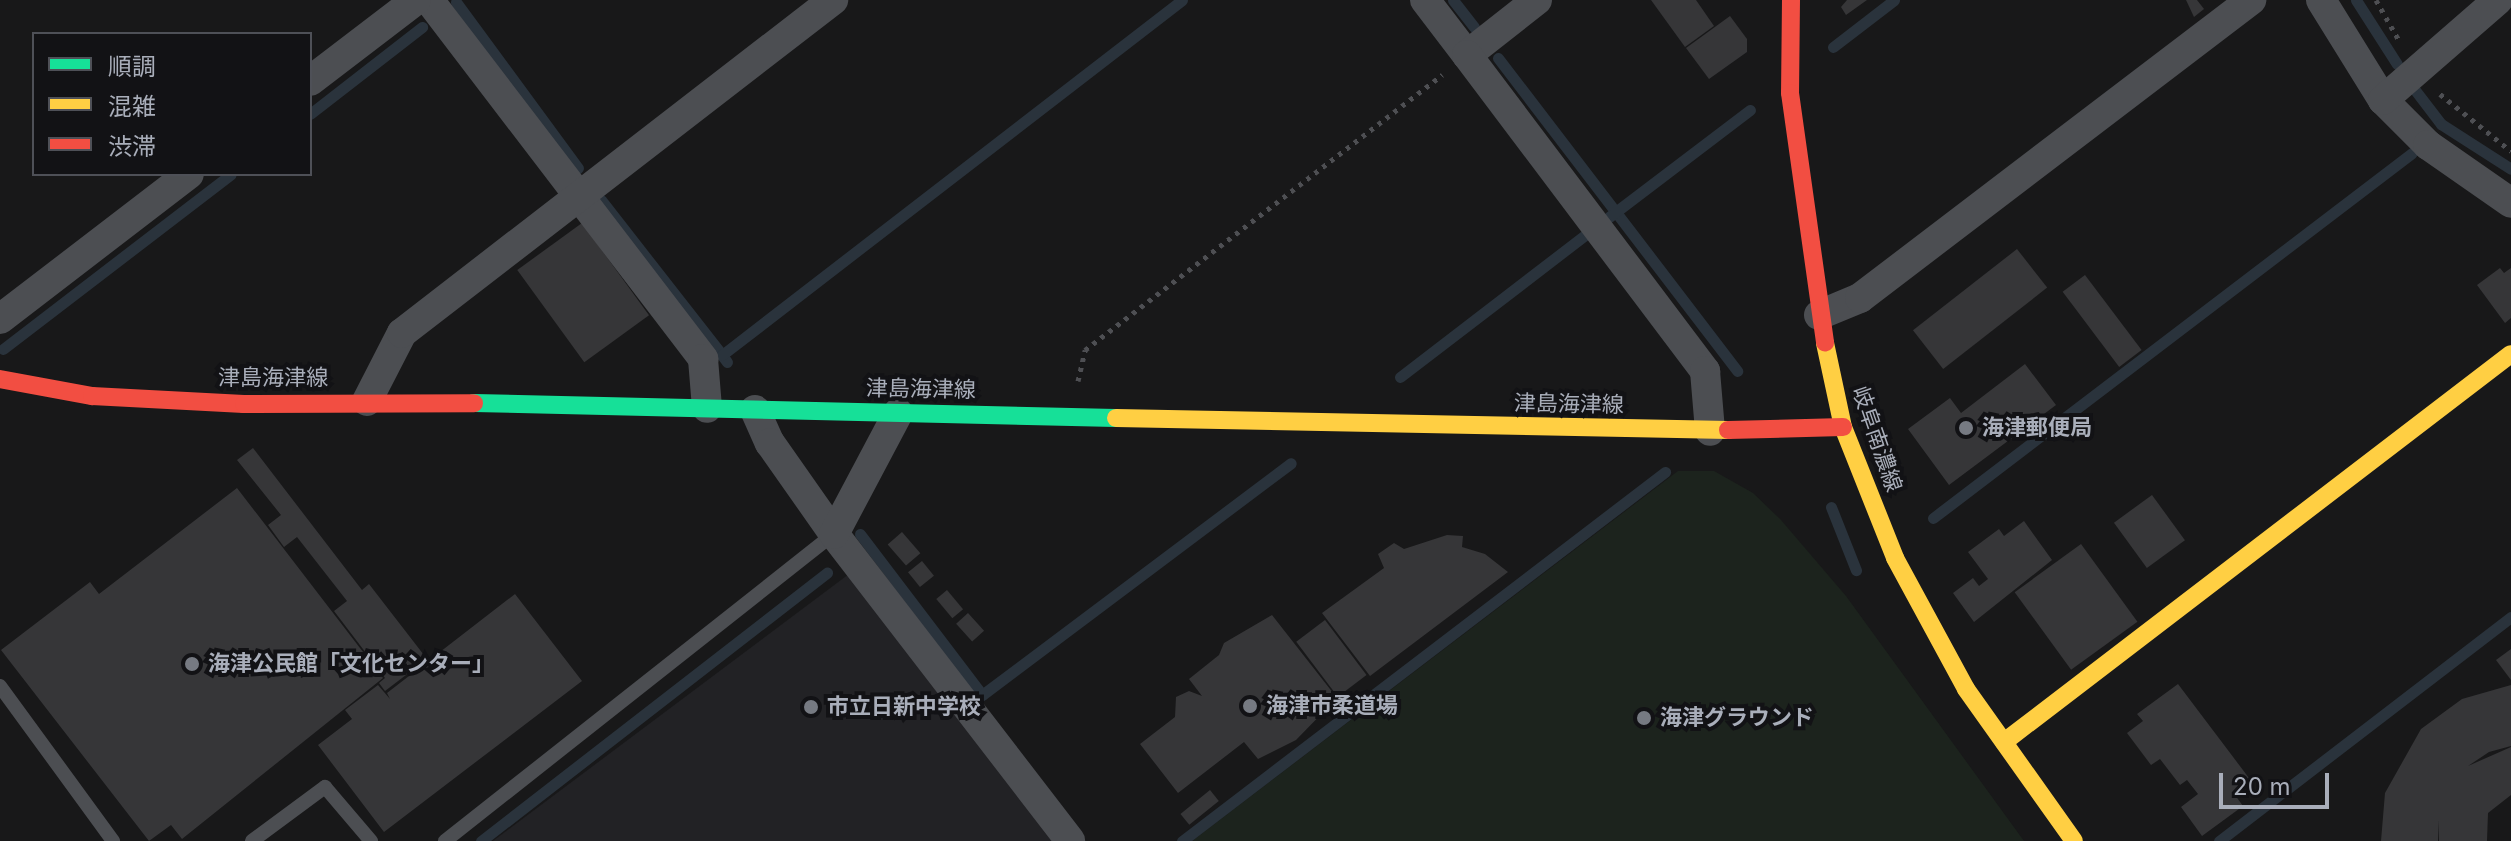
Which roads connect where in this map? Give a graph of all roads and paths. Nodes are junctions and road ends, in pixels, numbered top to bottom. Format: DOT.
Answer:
graph roads {
  1 [pos="416,0"];
  2 [pos="429,0"];
  3 [pos="833,0"];
  4 [pos="1425,0"];
  5 [pos="1537,0"];
  6 [pos="1791,0"];
  7 [pos="2251,0"];
  8 [pos="2321,0"];
  9 [pos="2498,0"];
  10 [pos="1467,55"];
  11 [pos="312,79"];
  12 [pos="2383,100"];
  13 [pos="186,176"];
  14 [pos="578,195"];
  15 [pos="2511,203"];
  16 [pos="1819,315"];
  17 [pos="0,319"];
  18 [pos="2511,354"];
  19 [pos="0,379"];
  20 [pos="367,401"];
  21 [pos="707,408"];
  22 [pos="755,410"];
  23 [pos="898,413"];
  24 [pos="1070,417"];
  25 [pos="1843,427"];
  26 [pos="1710,431"];
  27 [pos="834,534"];
  28 [pos="0,686"];
  29 [pos="2004,742"];
  30 [pos="113,841"];
  31 [pos="252,841"];
  32 [pos="371,841"];
  33 [pos="445,841"];
  34 [pos="1070,841"];
  35 [pos="2074,841"];
  1 -- 11 [label="street"];
  2 -- 14 [label="street"];
  3 -- 14 [label="street"];
  4 -- 10 [label="street"];
  5 -- 10 [label="street"];
  6 -- 16 [label="main road, 岐阜南濃線"];
  7 -- 16 [label="street"];
  8 -- 12 [label="street"];
  9 -- 12 [label="street"];
  10 -- 24 [label="path"];
  10 -- 26 [label="street"];
  12 -- 15 [label="street"];
  13 -- 17 [label="street"];
  14 -- 20 [label="street"];
  14 -- 21 [label="street"];
  16 -- 25 [label="main road, 岐阜南濃線"];
  18 -- 29 [label="main road"];
  19 -- 20 [label="main road, 津島海津線"];
  20 -- 21 [label="main road, 津島海津線"];
  21 -- 22 [label="main road, 津島海津線"];
  22 -- 23 [label="main road, 津島海津線"];
  22 -- 27 [label="street"];
  23 -- 24 [label="main road, 津島海津線"];
  23 -- 27 [label="street"];
  24 -- 26 [label="main road, 津島海津線"];
  25 -- 26 [label="main road, 津島海津線"];
  25 -- 29 [label="main road, 岐阜南濃線"];
  27 -- 33 [label="lane"];
  27 -- 34 [label="street"];
  28 -- 30 [label="lane"];
  29 -- 35 [label="main road, 岐阜南濃線"];
  31 -- 32 [label="lane"];
}
